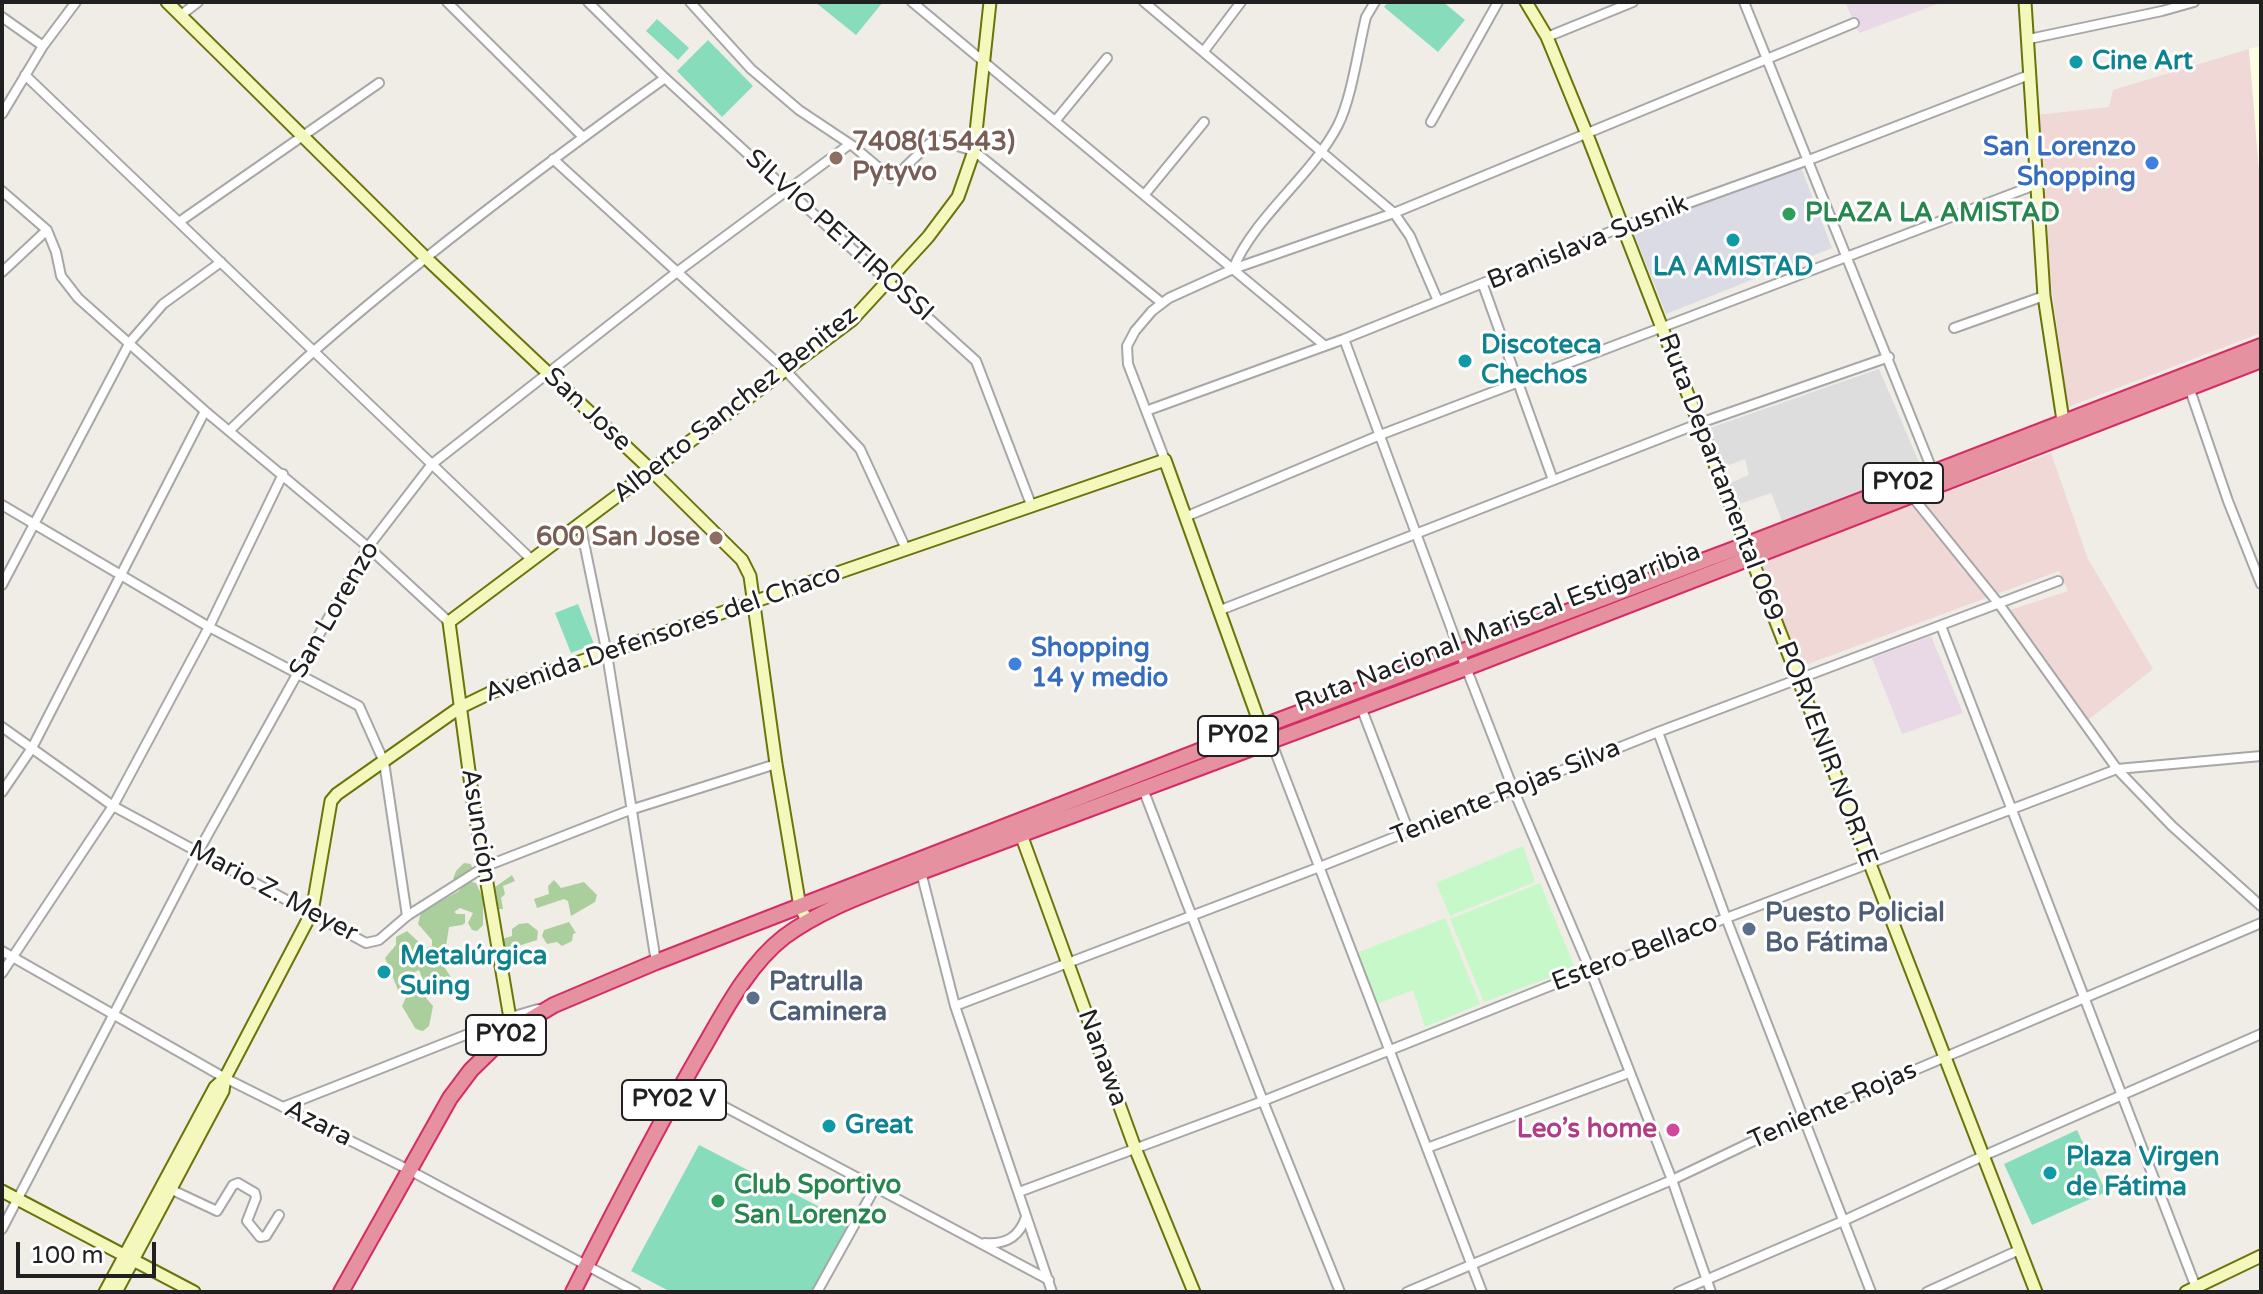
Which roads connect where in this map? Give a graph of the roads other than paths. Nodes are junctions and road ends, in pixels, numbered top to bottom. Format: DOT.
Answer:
graph roads {
  1 [pos="76,2"];
  2 [pos="167,2"];
  3 [pos="198,2"];
  4 [pos="447,2"];
  5 [pos="588,2"];
  6 [pos="690,2"];
  7 [pos="912,2"];
  8 [pos="990,2"];
  9 [pos="1144,2"];
  10 [pos="1241,2"];
  11 [pos="1375,2"];
  12 [pos="1498,2"];
  13 [pos="1526,2"];
  14 [pos="1633,2"];
  15 [pos="1744,2"];
  16 [pos="2025,2"];
  17 [pos="2194,2"];
  18 [pos="181,15"];
  19 [pos="2,17"];
  20 [pos="1854,23"];
  21 [pos="1547,37"];
  22 [pos="2029,39"];
  23 [pos="43,46"];
  24 [pos="1204,51"];
  25 [pos="1107,58"];
  26 [pos="1768,60"];
  27 [pos="985,61"];
  28 [pos="25,75"];
  29 [pos="2029,75"];
  30 [pos="665,78"];
  31 [pos="379,83"];
  32 [pos="2,114"];
  33 [pos="1056,120"];
  34 [pos="1204,122"];
  35 [pos="1431,122"];
  36 [pos="1586,132"];
  37 [pos="302,136"];
  38 [pos="583,137"];
  39 [pos="850,144"];
  40 [pos="1322,150"];
  41 [pos="974,151"];
  42 [pos="553,159"];
  43 [pos="1808,160"];
  44 [pos="2035,185"];
  45 [pos="786,189"];
  46 [pos="2,191"];
  47 [pos="1145,194"];
  48 [pos="1394,213"];
  49 [pos="179,222"];
  50 [pos="1622,227"];
  51 [pos="47,230"];
  52 [pos="1848,256"];
  53 [pos="427,259"];
  54 [pos="221,262"];
  55 [pos="1233,269"];
  56 [pos="2,272"];
  57 [pos="677,272"];
  58 [pos="889,280"];
  59 [pos="1483,285"];
  60 [pos="2044,296"];
  61 [pos="1438,301"];
  62 [pos="1162,303"];
  63 [pos="1662,327"];
  64 [pos="1954,328"];
  65 [pos="1344,339"];
  66 [pos="130,342"];
  67 [pos="1324,345"];
  68 [pos="2261,346"];
  69 [pos="314,351"];
  70 [pos="1889,357"];
  71 [pos="2261,360"];
  72 [pos="786,371"];
  73 [pos="547,372"];
  74 [pos="1517,383"];
  75 [pos="2190,390"];
  76 [pos="205,411"];
  77 [pos="1146,411"];
  78 [pos="1700,423"];
  79 [pos="2065,429"];
  80 [pos="229,431"];
  81 [pos="1380,435"];
  82 [pos="1165,460"];
  83 [pos="432,464"];
  84 [pos="652,471"];
  85 [pos="1933,472"];
  86 [pos="283,474"];
  87 [pos="1553,480"];
  88 [pos="1911,495"];
  89 [pos="2,505"];
  90 [pos="1032,507"];
  91 [pos="1185,517"];
  92 [pos="580,523"];
  93 [pos="35,524"];
  94 [pos="1414,534"];
  95 [pos="368,547"];
  96 [pos="906,549"];
  97 [pos="1747,551"];
  98 [pos="532,560"];
  99 [pos="121,577"];
  100 [pos="2058,581"];
  101 [pos="2261,584"];
  102 [pos="2,585"];
  103 [pos="754,602"];
  104 [pos="1999,604"];
  105 [pos="1218,611"];
  106 [pos="449,622"];
  107 [pos="1941,626"];
  108 [pos="209,627"];
  109 [pos="1460,652"];
  110 [pos="607,654"];
  111 [pos="1467,667"];
  112 [pos="298,674"];
  113 [pos="1799,680"];
  114 [pos="1361,707"];
  115 [pos="459,708"];
  116 [pos="2,727"];
  117 [pos="1261,727"];
  118 [pos="1658,732"];
  119 [pos="1271,741"];
  120 [pos="32,748"];
  121 [pos="2261,756"];
  122 [pos="384,762"];
  123 [pos="776,764"];
  124 [pos="2117,769"];
  125 [pos="1143,789"];
  126 [pos="1514,791"];
  127 [pos="2,792"];
  128 [pos="113,806"];
  129 [pos="630,810"];
  130 [pos="2013,810"];
  131 [pos="1019,828"];
  132 [pos="1409,832"];
  133 [pos="198,852"];
  134 [pos="1869,864"];
  135 [pos="484,867"];
  136 [pos="1317,868"];
  137 [pos="921,872"];
  138 [pos="2261,906"];
  139 [pos="800,907"];
  140 [pos="312,912"];
  141 [pos="407,916"];
  142 [pos="1190,916"];
  143 [pos="1726,918"];
  144 [pos="808,922"];
  145 [pos="2261,923"];
  146 [pos="758,924"];
  147 [pos="775,945"];
  148 [pos="2,951"];
  149 [pos="11,957"];
  150 [pos="656,962"];
  151 [pos="1067,962"];
  152 [pos="1590,970"];
  153 [pos="2,973"];
  154 [pos="2083,997"];
  155 [pos="955,1006"];
  156 [pos="113,1016"];
  157 [pos="511,1023"];
  158 [pos="2261,1034"];
  159 [pos="1389,1051"];
  160 [pos="1944,1057"];
  161 [pos="1629,1073"];
  162 [pos="225,1078"];
  163 [pos="682,1084"];
  164 [pos="2122,1095"];
  165 [pos="1263,1101"];
  166 [pos="283,1107"];
  167 [pos="1804,1117"];
  168 [pos="1135,1148"];
  169 [pos="1427,1148"];
  170 [pos="1981,1157"];
  171 [pos="409,1170"];
  172 [pos="1672,1180"];
  173 [pos="876,1186"];
  174 [pos="170,1189"];
  175 [pos="2,1191"];
  176 [pos="1019,1192"];
  177 [pos="17,1199"];
  178 [pos="279,1215"];
  179 [pos="1026,1216"];
  180 [pos="1843,1221"];
  181 [pos="2,1229"];
  182 [pos="979,1242"];
  183 [pos="2019,1250"];
  184 [pos="2261,1256"];
  185 [pos="128,1258"];
  186 [pos="1471,1264"];
  187 [pos="587,1265"];
  188 [pos="1706,1279"];
  189 [pos="1049,1280"];
  190 [pos="2193,1290"];
  191 [pos="105,1292"];
  192 [pos="116,1292"];
  193 [pos="194,1292"];
  194 [pos="341,1292"];
  195 [pos="573,1292"];
  196 [pos="636,1292"];
  197 [pos="817,1292"];
  198 [pos="1052,1292"];
  199 [pos="1194,1292"];
  200 [pos="1340,1292"];
  201 [pos="1407,1292"];
  202 [pos="1482,1292"];
  203 [pos="1678,1292"];
  204 [pos="1711,1292"];
  205 [pos="1871,1292"];
  206 [pos="1927,1292"];
  207 [pos="2036,1292"];
  1 -- 23 [label="street"];
  2 -- 18 [label="street, San Jose"];
  3 -- 18 [label="street"];
  4 -- 38 [label="street"];
  5 -- 30 [label="street, SILVIO PETTIROSSI"];
  6 -- 39 [label="street"];
  7 -- 27 [label="street"];
  8 -- 27 [label="street, Alberto Sanchez Benitez"];
  9 -- 24 [label="street"];
  10 -- 24 [label="street"];
  11 -- 40 [label="street"];
  12 -- 35 [label="street"];
  13 -- 21 [label="street, Ruta Departamental 069 - PORVENIR NORTE"];
  14 -- 21 [label="street"];
  15 -- 26 [label="street"];
  16 -- 22 [label="street"];
  17 -- 22 [label="street"];
  18 -- 37 [label="street, San Jose"];
  19 -- 23 [label="street"];
  20 -- 26 [label="street"];
  21 -- 36 [label="street, Ruta Departamental 069 - PORVENIR NORTE"];
  22 -- 29 [label="street"];
  23 -- 28 [label="street"];
  24 -- 40 [label="street"];
  25 -- 33 [label="street"];
  26 -- 36 [label="street"];
  26 -- 43 [label="street"];
  27 -- 33 [label="street"];
  27 -- 41 [label="street, Alberto Sanchez Benitez"];
  28 -- 32 [label="street"];
  28 -- 49 [label="street"];
  29 -- 43 [label="street, Branislava Susnik"];
  29 -- 44 [label="street"];
  30 -- 38 [label="street"];
  30 -- 45 [label="street, SILVIO PETTIROSSI"];
  31 -- 37 [label="street"];
  33 -- 47 [label="street"];
  34 -- 47 [label="street"];
  36 -- 48 [label="street"];
  36 -- 50 [label="street, Ruta Departamental 069 - PORVENIR NORTE"];
  37 -- 49 [label="street"];
  37 -- 53 [label="street, San Jose"];
  38 -- 42 [label="street"];
  39 -- 41 [label="street"];
  39 -- 45 [label="street, San Lorenzo"];
  40 -- 48 [label="street"];
  40 -- 55 [label="street"];
  41 -- 58 [label="street, Alberto Sanchez Benitez"];
  41 -- 62 [label="street"];
  42 -- 53 [label="street"];
  42 -- 57 [label="street"];
  43 -- 50 [label="street, Branislava Susnik"];
  43 -- 52 [label="street"];
  44 -- 52 [label="street"];
  44 -- 60 [label="street"];
  45 -- 57 [label="street, San Lorenzo"];
  45 -- 58 [label="street, SILVIO PETTIROSSI"];
  46 -- 51 [label="street"];
  47 -- 55 [label="street"];
  48 -- 55 [label="street"];
  48 -- 61 [label="street"];
  49 -- 54 [label="street"];
  50 -- 59 [label="street, Branislava Susnik"];
  50 -- 63 [label="street, Ruta Departamental 069 - PORVENIR NORTE"];
  51 -- 56 [label="street"];
  51 -- 66 [label="street"];
  52 -- 63 [label="street"];
  52 -- 70 [label="street"];
  53 -- 69 [label="street"];
  53 -- 73 [label="street, San Jose"];
  54 -- 66 [label="street"];
  54 -- 69 [label="street"];
  55 -- 62 [label="street"];
  55 -- 67 [label="street"];
  57 -- 72 [label="street"];
  57 -- 73 [label="street, San Lorenzo"];
  58 -- 72 [label="street, Alberto Sanchez Benitez"];
  58 -- 90 [label="street, SILVIO PETTIROSSI"];
  59 -- 61 [label="street, Branislava Susnik"];
  59 -- 74 [label="street"];
  60 -- 64 [label="street"];
  60 -- 79 [label="street"];
  61 -- 65 [label="street, Branislava Susnik"];
  62 -- 77 [label="street"];
  63 -- 74 [label="street"];
  63 -- 78 [label="street, Ruta Departamental 069 - PORVENIR NORTE"];
  65 -- 67 [label="street, Branislava Susnik"];
  65 -- 81 [label="street"];
  66 -- 76 [label="street"];
  66 -- 93 [label="street"];
  67 -- 77 [label="street, Branislava Susnik"];
  68 -- 79 [label="highway, Ruta Nacional Mariscal Estigarribia / PY02"];
  69 -- 80 [label="street"];
  69 -- 83 [label="street"];
  70 -- 78 [label="street"];
  70 -- 85 [label="street"];
  71 -- 75 [label="highway, Ruta Nacional Mariscal Estigarribia / PY02"];
  72 -- 84 [label="street, Alberto Sanchez Benitez"];
  72 -- 96 [label="street"];
  73 -- 83 [label="street, San Lorenzo"];
  73 -- 84 [label="street, San Jose"];
  74 -- 81 [label="street"];
  74 -- 87 [label="street"];
  75 -- 79 [label="highway, Ruta Nacional Mariscal Estigarribia / PY02"];
  75 -- 101 [label="street"];
  76 -- 80 [label="street"];
  76 -- 99 [label="street"];
  77 -- 82 [label="street"];
  78 -- 87 [label="street"];
  78 -- 97 [label="street, Ruta Departamental 069 - PORVENIR NORTE"];
  79 -- 85 [label="highway, Ruta Nacional Mariscal Estigarribia / PY02"];
  79 -- 88 [label="highway, Ruta Nacional Mariscal Estigarribia / PY02"];
  80 -- 86 [label="street"];
  81 -- 91 [label="street"];
  81 -- 94 [label="street"];
  82 -- 90 [label="street, Avenida Defensores del Chaco"];
  82 -- 91 [label="street"];
  83 -- 95 [label="street, San Lorenzo"];
  83 -- 98 [label="street"];
  84 -- 92 [label="street, Alberto Sanchez Benitez"];
  84 -- 103 [label="street, San Jose"];
  85 -- 97 [label="highway, Ruta Nacional Mariscal Estigarribia / PY02"];
  86 -- 95 [label="street"];
  86 -- 108 [label="street"];
  87 -- 94 [label="street"];
  88 -- 97 [label="highway, Ruta Nacional Mariscal Estigarribia / PY02"];
  88 -- 104 [label="street"];
  89 -- 93 [label="street"];
  90 -- 96 [label="street, Avenida Defensores del Chaco"];
  91 -- 105 [label="street"];
  92 -- 98 [label="street, Alberto Sanchez Benitez"];
  92 -- 110 [label="street"];
  93 -- 99 [label="street"];
  93 -- 102 [label="street"];
  94 -- 105 [label="street"];
  94 -- 109 [label="street"];
  95 -- 106 [label="street"];
  95 -- 112 [label="street, San Lorenzo"];
  96 -- 103 [label="street, Avenida Defensores del Chaco"];
  97 -- 109 [label="highway, Ruta Nacional Mariscal Estigarribia / PY02"];
  97 -- 111 [label="highway, Ruta Nacional Mariscal Estigarribia / PY02"];
  97 -- 113 [label="street, Ruta Departamental 069 - PORVENIR NORTE"];
  98 -- 106 [label="street, Alberto Sanchez Benitez"];
  99 -- 108 [label="street"];
  99 -- 120 [label="street"];
  100 -- 104 [label="street, Teniente Rojas Silva"];
  103 -- 110 [label="street, Avenida Defensores del Chaco"];
  103 -- 123 [label="street, San Jose"];
  104 -- 107 [label="street, Teniente Rojas Silva"];
  104 -- 124 [label="street"];
  105 -- 117 [label="street"];
  106 -- 115 [label="street, Asunción"];
  107 -- 113 [label="street, Teniente Rojas Silva"];
  107 -- 130 [label="street"];
  108 -- 112 [label="street"];
  108 -- 128 [label="street"];
  109 -- 111 [label="street"];
  109 -- 117 [label="highway, Ruta Nacional Mariscal Estigarribia / PY02"];
  110 -- 115 [label="street, Avenida Defensores del Chaco"];
  110 -- 129 [label="street"];
  111 -- 114 [label="highway, Ruta Nacional Mariscal Estigarribia / PY02"];
  111 -- 126 [label="street"];
  112 -- 122 [label="street"];
  112 -- 133 [label="street, San Lorenzo"];
  113 -- 118 [label="street, Teniente Rojas Silva"];
  113 -- 134 [label="street, Ruta Departamental 069 - PORVENIR NORTE"];
  114 -- 119 [label="highway, Ruta Nacional Mariscal Estigarribia / PY02"];
  114 -- 132 [label="street"];
  115 -- 122 [label="street, Avenida Defensores del Chaco"];
  115 -- 135 [label="street, Asunción"];
  116 -- 120 [label="street, Mario Z. Meyer"];
  117 -- 131 [label="highway, Ruta Nacional Mariscal Estigarribia / PY02"];
  118 -- 126 [label="street, Teniente Rojas Silva"];
  118 -- 143 [label="street"];
  119 -- 125 [label="highway, Ruta Nacional Mariscal Estigarribia / PY02"];
  119 -- 136 [label="street"];
  120 -- 127 [label="street"];
  120 -- 128 [label="street, Mario Z. Meyer"];
  121 -- 124 [label="street, Estero Bellaco"];
  122 -- 140 [label="street, Avenida Defensores del Chaco"];
  122 -- 141 [label="street"];
  123 -- 129 [label="street, Mario Z. Meyer"];
  123 -- 139 [label="street, San Jose"];
  124 -- 130 [label="street, Estero Bellaco"];
  124 -- 138 [label="street"];
  125 -- 131 [label="highway, Ruta Nacional Mariscal Estigarribia / PY02"];
  125 -- 142 [label="street"];
  126 -- 132 [label="street, Teniente Rojas Silva"];
  126 -- 152 [label="street"];
  128 -- 133 [label="street, Mario Z. Meyer"];
  128 -- 149 [label="street"];
  129 -- 135 [label="street, Mario Z. Meyer"];
  129 -- 150 [label="street"];
  130 -- 134 [label="street, Estero Bellaco"];
  130 -- 154 [label="street"];
  131 -- 137 [label="highway, Ruta Nacional Mariscal Estigarribia / PY02"];
  131 -- 139 [label="highway, Ruta Nacional Mariscal Estigarribia / PY02"];
  131 -- 151 [label="street, Nanawa"];
  132 -- 136 [label="street, Teniente Rojas Silva"];
  133 -- 140 [label="street, Mario Z. Meyer"];
  133 -- 156 [label="street, San Lorenzo"];
  134 -- 143 [label="street, Estero Bellaco"];
  134 -- 160 [label="street, Ruta Departamental 069 - PORVENIR NORTE"];
  135 -- 141 [label="street, Mario Z. Meyer"];
  135 -- 157 [label="street, Asunción"];
  136 -- 142 [label="street, Teniente Rojas Silva"];
  136 -- 159 [label="street"];
  137 -- 144 [label="highway, Ruta Nacional Mariscal Estigarribia / PY02"];
  137 -- 155 [label="street"];
  139 -- 144 [label="street, San Jose"];
  139 -- 146 [label="highway, PY02"];
  140 -- 141 [label="street, Mario Z. Meyer"];
  140 -- 162 [label="street, Avenida Defensores del Chaco"];
  142 -- 151 [label="street, Teniente Rojas Silva"];
  142 -- 165 [label="street"];
  143 -- 152 [label="street, Estero Bellaco"];
  143 -- 167 [label="street"];
  144 -- 147 [label="highway, Ruta Nacional Mariscal Estigarribia / PY02"];
  145 -- 154 [label="street, Teniente Rojas"];
  146 -- 147 [label="highway"];
  146 -- 150 [label="highway, PY02"];
  147 -- 163 [label="highway, Ruta Nacional Mariscal Estigarribia / PY02 V"];
  148 -- 149 [label="street, Azara"];
  149 -- 153 [label="street"];
  149 -- 156 [label="street, Azara"];
  150 -- 157 [label="highway, PY02"];
  151 -- 155 [label="street, Teniente Rojas Silva"];
  151 -- 168 [label="street, Nanawa"];
  152 -- 159 [label="street, Estero Bellaco"];
  152 -- 161 [label="street"];
  154 -- 160 [label="street, Teniente Rojas"];
  154 -- 164 [label="street"];
  155 -- 176 [label="street"];
  156 -- 162 [label="street, Azara"];
  156 -- 177 [label="street, San Lorenzo"];
  157 -- 166 [label="street"];
  157 -- 171 [label="highway, PY02"];
  158 -- 164 [label="street"];
  159 -- 165 [label="street, Estero Bellaco"];
  159 -- 169 [label="street"];
  160 -- 167 [label="street, Teniente Rojas"];
  160 -- 170 [label="street, Ruta Departamental 069 - PORVENIR NORTE"];
  161 -- 169 [label="street"];
  161 -- 172 [label="street"];
  162 -- 166 [label="street, Azara"];
  162 -- 174 [label="street, Avenida Defensores del Chaco"];
  162 -- 185 [label="street, Avenida Defensores del Chaco"];
  163 -- 173 [label="street"];
  163 -- 187 [label="highway, Ruta Nacional Mariscal Estigarribia / PY02 V"];
  164 -- 170 [label="street"];
  164 -- 190 [label="street"];
  165 -- 168 [label="street, Estero Bellaco"];
  165 -- 200 [label="street"];
  166 -- 171 [label="street, Azara"];
  167 -- 172 [label="street, Teniente Rojas"];
  167 -- 180 [label="street"];
  168 -- 176 [label="street, Estero Bellaco"];
  168 -- 199 [label="street, Nanawa"];
  169 -- 186 [label="street"];
  170 -- 180 [label="street"];
  170 -- 183 [label="street, Ruta Departamental 069 - PORVENIR NORTE"];
  171 -- 187 [label="street, Azara"];
  171 -- 194 [label="highway, PY02"];
  172 -- 186 [label="street, Teniente Rojas"];
  172 -- 188 [label="street"];
  173 -- 182 [label="street"];
  173 -- 197 [label="street"];
  174 -- 178 [label="street"];
  174 -- 185 [label="street, Avenida Defensores del Chaco"];
  175 -- 177 [label="street"];
  176 -- 179 [label="street"];
  177 -- 181 [label="street, San Lorenzo"];
  177 -- 185 [label="street"];
  179 -- 182 [label="street"];
  179 -- 189 [label="street"];
  180 -- 188 [label="street"];
  180 -- 205 [label="street"];
  182 -- 189 [label="street"];
  183 -- 206 [label="street"];
  183 -- 207 [label="street, Ruta Departamental 069 - PORVENIR NORTE"];
  184 -- 190 [label="street"];
  185 -- 191 [label="street, Avenida Defensores del Chaco"];
  185 -- 192 [label="street, Avenida Defensores del Chaco"];
  185 -- 193 [label="street"];
  186 -- 201 [label="street, Teniente Rojas"];
  186 -- 202 [label="street"];
  187 -- 195 [label="highway, Ruta Nacional Mariscal Estigarribia / PY02 V"];
  187 -- 196 [label="street, Azara"];
  188 -- 203 [label="street"];
  188 -- 204 [label="street"];
  189 -- 198 [label="street"];
}
